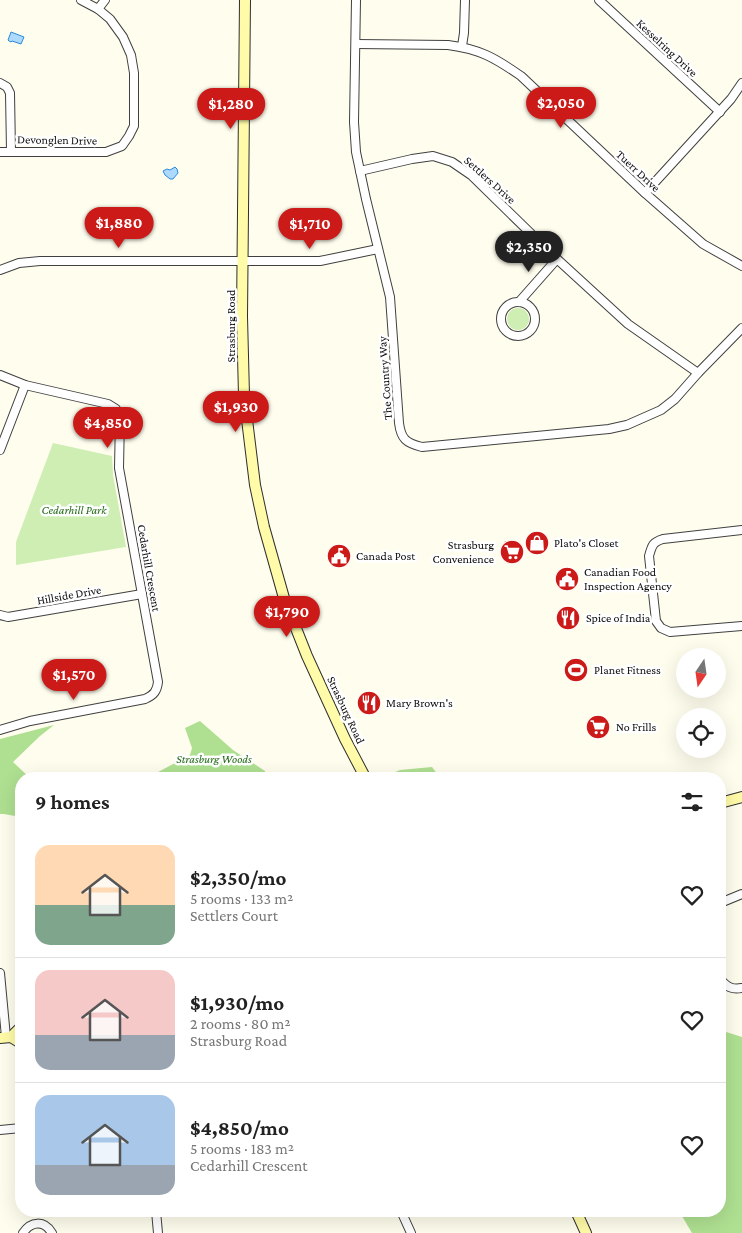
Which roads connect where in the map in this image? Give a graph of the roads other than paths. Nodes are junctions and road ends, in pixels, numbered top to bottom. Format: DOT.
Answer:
graph roads {
  1 [pos="81,0"];
  2 [pos="106,0"];
  3 [pos="245,0"];
  4 [pos="356,0"];
  5 [pos="465,0"];
  6 [pos="600,0"];
  7 [pos="98,9"];
  8 [pos="356,44"];
  9 [pos="462,46"];
  10 [pos="742,82"];
  11 [pos="0,83"];
  12 [pos="720,112"];
  13 [pos="11,151"];
  14 [pos="0,152"];
  15 [pos="360,171"];
  16 [pos="645,193"];
  17 [pos="378,249"];
  18 [pos="557,259"];
  19 [pos="243,261"];
  20 [pos="742,266"];
  21 [pos="0,270"];
  22 [pos="519,302"];
  23 [pos="742,328"];
  24 [pos="698,373"];
  25 [pos="0,374"];
  26 [pos="25,384"];
  27 [pos="0,450"];
  28 [pos="742,530"];
  29 [pos="142,594"];
  30 [pos="0,615"];
  31 [pos="742,626"];
  32 [pos="0,730"];
  33 [pos="363,772"];
  34 [pos="742,797"];
  35 [pos="726,801"];
  36 [pos="742,894"];
  37 [pos="726,901"];
  38 [pos="0,973"];
  39 [pos="726,985"];
  40 [pos="742,988"];
  41 [pos="6,1037"];
  42 [pos="15,1129"];
  43 [pos="0,1130"];
  44 [pos="157,1217"];
  45 [pos="404,1217"];
  46 [pos="579,1217"];
  47 [pos="23,1233"];
  48 [pos="52,1233"];
  49 [pos="158,1233"];
  50 [pos="411,1233"];
  51 [pos="586,1233"];
  1 -- 7 [label="street, Devonglen Drive"];
  2 -- 7 [label="street"];
  3 -- 19 [label="street, Strasburg Road"];
  4 -- 8 [label="street, The Country Way"];
  5 -- 9 [label="street"];
  6 -- 12 [label="street, Kesselring Drive"];
  7 -- 13 [label="street, Devonglen Drive"];
  8 -- 9 [label="street, Tuerr Drive"];
  8 -- 15 [label="street, The Country Way"];
  9 -- 16 [label="street, Tuerr Drive"];
  10 -- 12 [label="street"];
  11 -- 13 [label="street"];
  12 -- 16 [label="street"];
  13 -- 14 [label="street, Devonglen Drive"];
  15 -- 17 [label="street, The Country Way"];
  15 -- 18 [label="street, Settlers Drive"];
  16 -- 20 [label="street, Tuerr Drive"];
  17 -- 19 [label="street"];
  17 -- 24 [label="street, The Country Way"];
  18 -- 22 [label="street"];
  18 -- 24 [label="street, Settlers Drive"];
  19 -- 21 [label="street"];
  19 -- 33 [label="street, Strasburg Road"];
  22 -- 22 [label="street"];
  23 -- 24 [label="street, The Country Way"];
  25 -- 26 [label="street, Cedarhill Crescent"];
  26 -- 27 [label="street"];
  26 -- 29 [label="street, Cedarhill Crescent"];
  28 -- 31 [label="street"];
  29 -- 30 [label="street, Hillside Drive"];
  29 -- 32 [label="street, Cedarhill Crescent"];
  34 -- 35 [label="street"];
  36 -- 37 [label="street"];
  38 -- 41 [label="street"];
  39 -- 40 [label="street"];
  42 -- 43 [label="street"];
  44 -- 49 [label="street"];
  45 -- 50 [label="street"];
  46 -- 51 [label="street"];
  47 -- 48 [label="street"];
}
